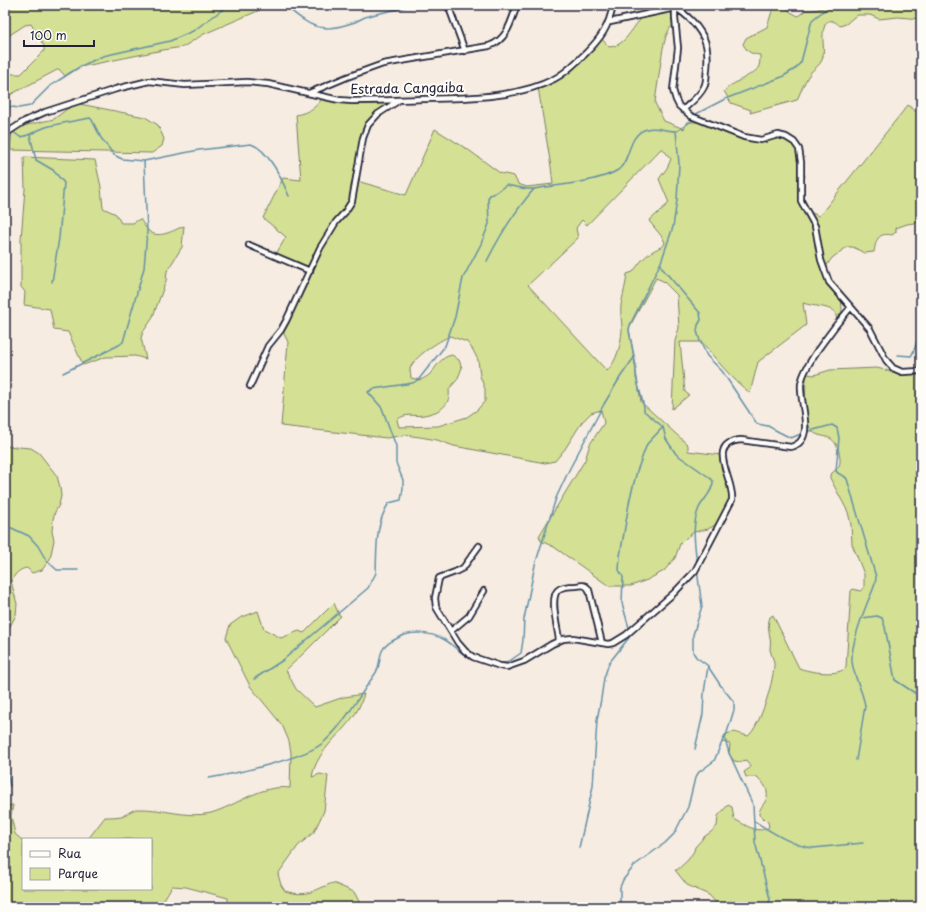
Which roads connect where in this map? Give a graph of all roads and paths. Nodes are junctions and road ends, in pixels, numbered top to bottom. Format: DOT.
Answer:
graph roads {
  1 [pos="448,5"];
  2 [pos="517,5"];
  3 [pos="613,5"];
  4 [pos="675,6"];
  5 [pos="610,22"];
  6 [pos="465,51"];
  7 [pos="309,93"];
  8 [pos="400,100"];
  9 [pos="683,110"];
  10 [pos="5,134"];
  11 [pos="249,245"];
  12 [pos="310,271"];
  13 [pos="851,307"];
  14 [pos="921,371"];
  15 [pos="250,386"];
  16 [pos="479,546"];
  17 [pos="484,591"];
  18 [pos="451,630"];
  19 [pos="559,640"];
  20 [pos="602,643"];
  1 -- 6 [label="street"];
  2 -- 6 [label="street"];
  3 -- 5 [label="street, Estrada Cangaiba"];
  4 -- 5 [label="street"];
  4 -- 9 [label="street"];
  4 -- 9 [label="street"];
  5 -- 8 [label="street, Estrada Cangaiba"];
  6 -- 7 [label="street"];
  7 -- 8 [label="street, Estrada Cangaiba"];
  7 -- 10 [label="street, Estrada Cangaiba"];
  8 -- 12 [label="street"];
  9 -- 13 [label="street"];
  11 -- 12 [label="street"];
  12 -- 15 [label="street"];
  13 -- 14 [label="street"];
  13 -- 20 [label="street"];
  16 -- 18 [label="street"];
  17 -- 18 [label="street"];
  18 -- 19 [label="street"];
  19 -- 20 [label="street"];
  19 -- 20 [label="street"];
}
